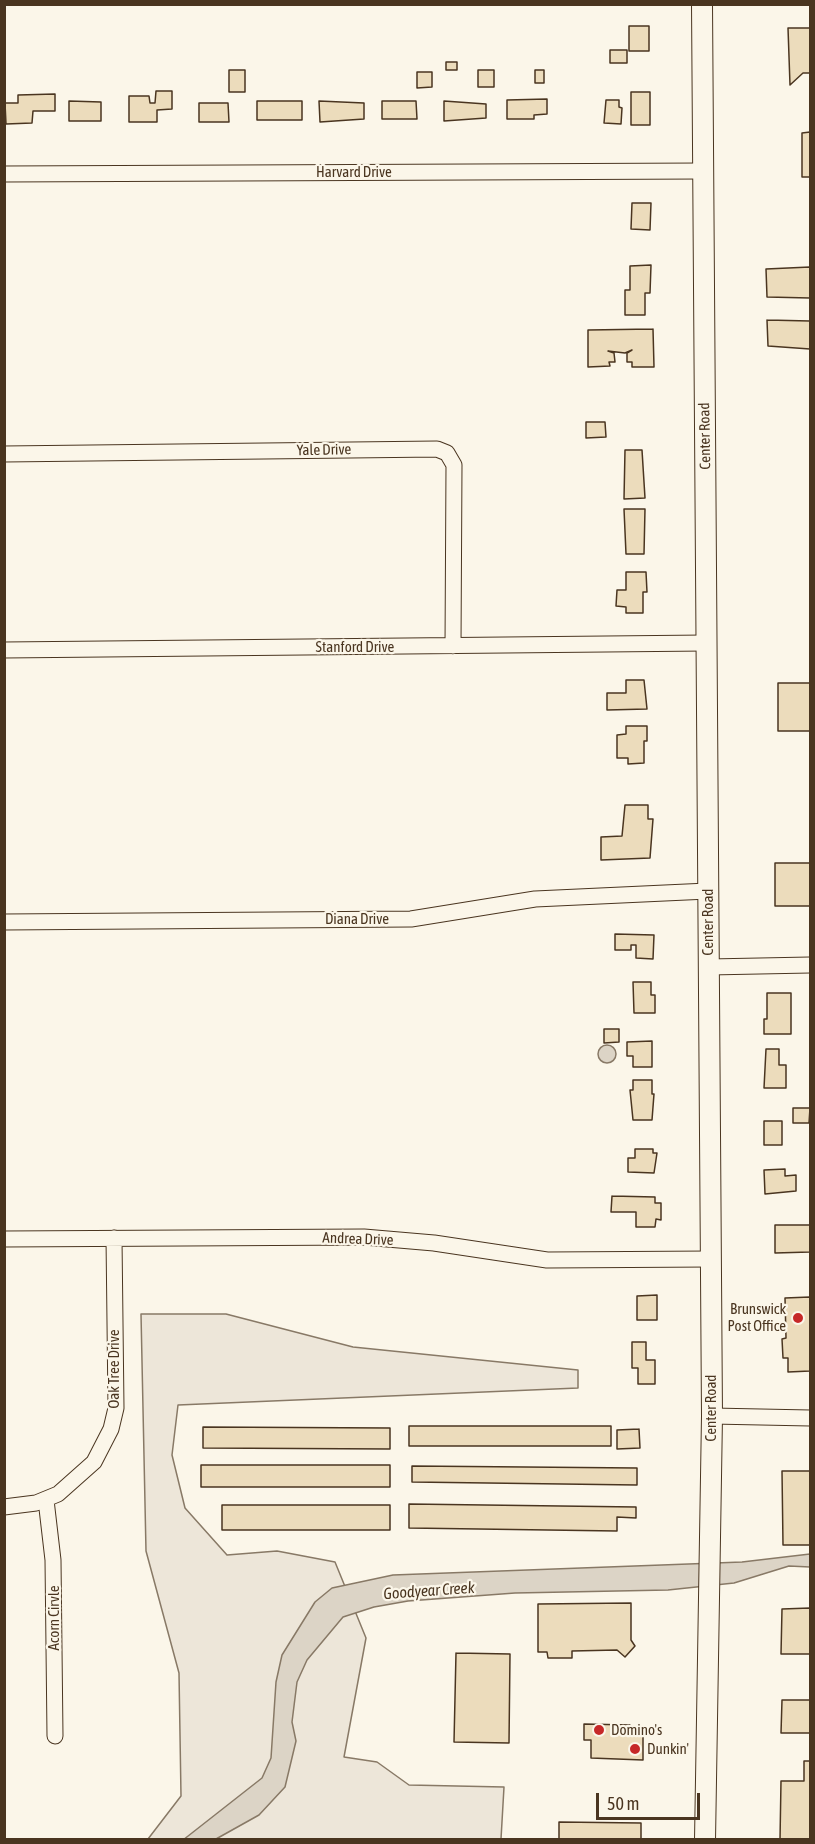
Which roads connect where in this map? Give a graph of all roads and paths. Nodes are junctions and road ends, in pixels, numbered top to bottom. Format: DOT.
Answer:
graph roads {
  1 [pos="702,4"];
  2 [pos="703,171"];
  3 [pos="4,174"];
  4 [pos="4,454"];
  5 [pos="706,642"];
  6 [pos="453,646"];
  7 [pos="4,650"];
  8 [pos="708,891"];
  9 [pos="4,922"];
  10 [pos="810,965"];
  11 [pos="709,967"];
  12 [pos="114,1238"];
  13 [pos="4,1239"];
  14 [pos="711,1259"];
  15 [pos="712,1416"];
  16 [pos="810,1418"];
  17 [pos="46,1500"];
  18 [pos="4,1507"];
  19 [pos="54,1736"];
  20 [pos="705,1839"];
  1 -- 2 [label="main road, Center Road"];
  2 -- 3 [label="street, Harvard Drive"];
  2 -- 5 [label="main road, Center Road"];
  4 -- 6 [label="street, Yale Drive"];
  5 -- 6 [label="street, Stanford Drive"];
  5 -- 8 [label="main road, Center Road"];
  6 -- 7 [label="street, Stanford Drive"];
  8 -- 9 [label="street, Diana Drive"];
  8 -- 11 [label="main road, Center Road"];
  10 -- 11 [label="street"];
  11 -- 14 [label="main road, Center Road"];
  12 -- 13 [label="street, Andrea Drive"];
  12 -- 14 [label="street, Andrea Drive"];
  12 -- 17 [label="street, Oak Tree Drive"];
  14 -- 15 [label="main road, Center Road"];
  15 -- 16 [label="street"];
  15 -- 20 [label="main road, Center Road"];
  17 -- 18 [label="street, Oak Tree Drive"];
  17 -- 19 [label="street, Acorn Cirvle"];
}
